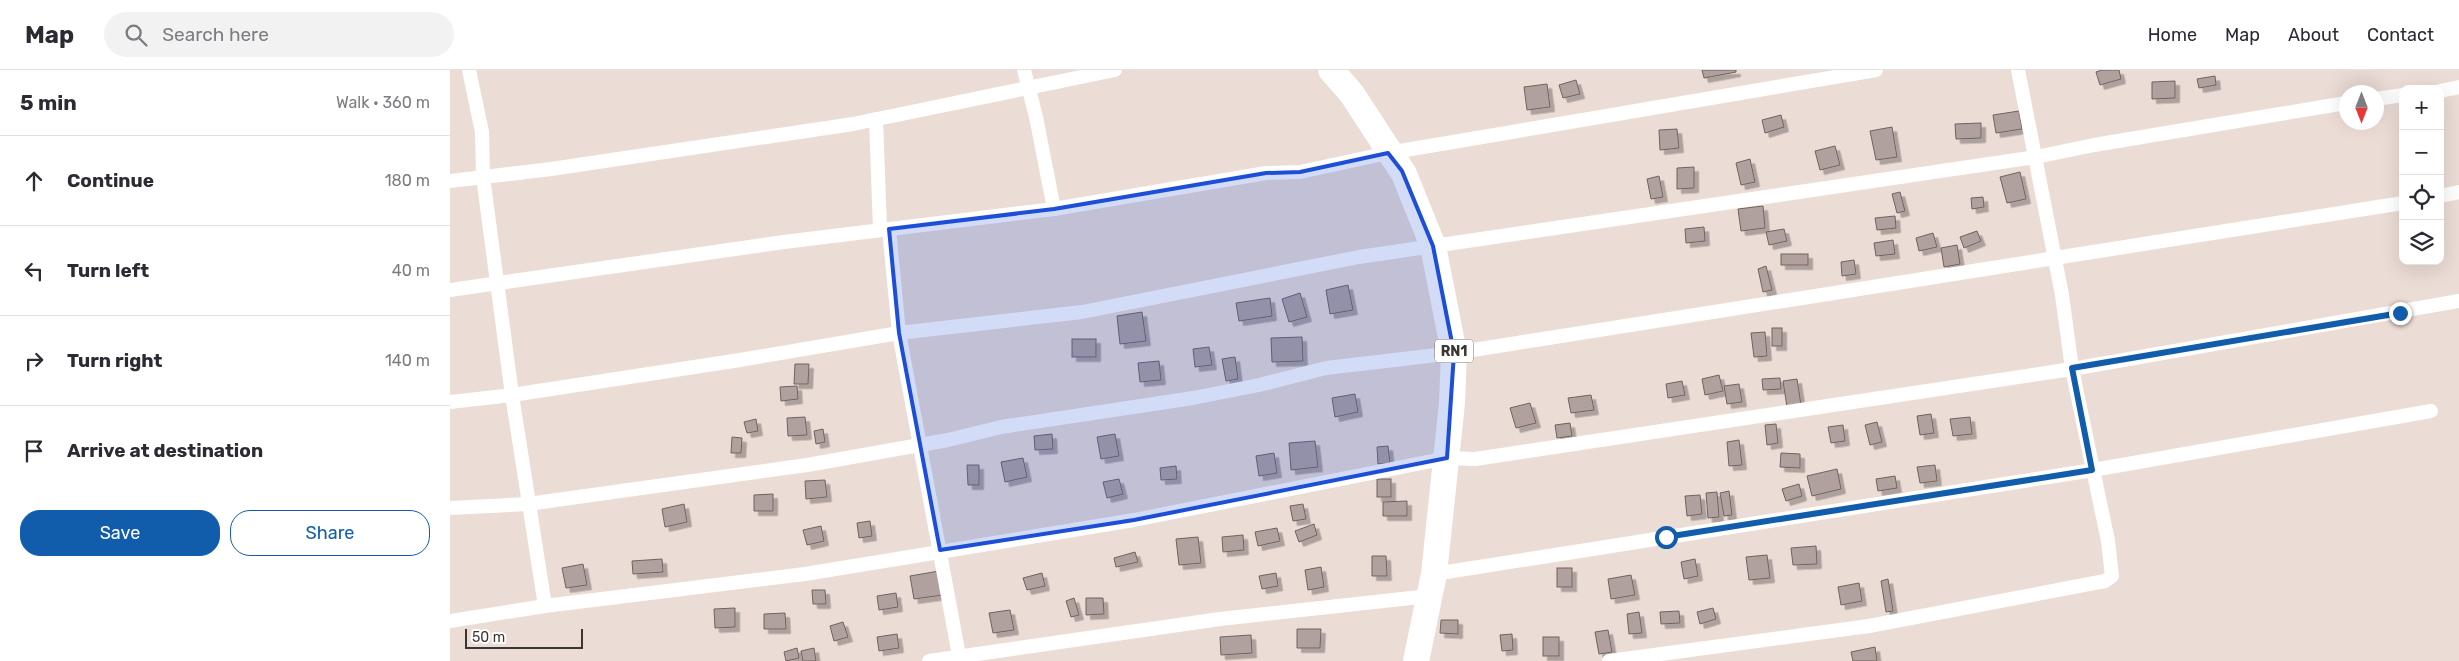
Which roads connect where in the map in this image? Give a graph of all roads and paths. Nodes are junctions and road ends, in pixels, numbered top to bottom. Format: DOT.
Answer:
graph roads {
  1 [pos="469,70"];
  2 [pos="1024,70"];
  3 [pos="1115,70"];
  4 [pos="1331,70"];
  5 [pos="1876,70"];
  6 [pos="2018,70"];
  7 [pos="1029,86"];
  8 [pos="2459,87"];
  9 [pos="2444,90"];
  10 [pos="2399,96"];
  11 [pos="2384,98"];
  12 [pos="2339,104"];
  13 [pos="876,119"];
  14 [pos="1388,153"];
  15 [pos="2036,157"];
  16 [pos="483,177"];
  17 [pos="450,181"];
  18 [pos="2459,192"];
  19 [pos="2444,195"];
  20 [pos="2399,203"];
  21 [pos="1054,209"];
  22 [pos="884,230"];
  23 [pos="1433,246"];
  24 [pos="2054,257"];
  25 [pos="498,282"];
  26 [pos="450,290"];
  27 [pos="2459,301"];
  28 [pos="899,333"];
  29 [pos="1454,353"];
  30 [pos="2072,368"];
  31 [pos="512,395"];
  32 [pos="450,402"];
  33 [pos="2431,411"];
  34 [pos="920,445"];
  35 [pos="1446,458"];
  36 [pos="2092,470"];
  37 [pos="528,504"];
  38 [pos="450,508"];
  39 [pos="940,550"];
  40 [pos="1431,585"];
  41 [pos="544,606"];
  42 [pos="450,620"];
  43 [pos="960,658"];
  44 [pos="930,661"];
  45 [pos="1416,661"];
  46 [pos="1609,661"];
  1 -- 16 [label="street"];
  2 -- 7 [label="street"];
  3 -- 7 [label="street"];
  4 -- 14 [label="highway, RN1"];
  5 -- 14 [label="street"];
  6 -- 15 [label="street"];
  7 -- 13 [label="street"];
  7 -- 21 [label="street"];
  8 -- 9 [label="street"];
  10 -- 11 [label="street"];
  12 -- 15 [label="street"];
  13 -- 16 [label="street"];
  13 -- 22 [label="street"];
  14 -- 21 [label="street"];
  14 -- 23 [label="highway, RN1"];
  15 -- 23 [label="street"];
  15 -- 24 [label="street"];
  16 -- 17 [label="street"];
  16 -- 25 [label="street"];
  18 -- 19 [label="street"];
  20 -- 24 [label="street"];
  21 -- 22 [label="street"];
  22 -- 25 [label="street"];
  22 -- 28 [label="street"];
  23 -- 28 [label="street"];
  23 -- 29 [label="highway, RN1"];
  24 -- 29 [label="street"];
  24 -- 30 [label="street"];
  25 -- 26 [label="street"];
  25 -- 31 [label="street"];
  27 -- 30 [label="street"];
  28 -- 31 [label="street"];
  28 -- 34 [label="street"];
  29 -- 34 [label="street"];
  29 -- 35 [label="highway, RN1"];
  30 -- 35 [label="street"];
  30 -- 36 [label="street"];
  31 -- 32 [label="street"];
  31 -- 37 [label="street"];
  33 -- 36 [label="street"];
  34 -- 37 [label="street"];
  34 -- 39 [label="street"];
  35 -- 39 [label="street"];
  35 -- 40 [label="highway, RN1"];
  36 -- 40 [label="street"];
  36 -- 46 [label="street"];
  37 -- 38 [label="street"];
  37 -- 41 [label="street"];
  39 -- 41 [label="street"];
  39 -- 43 [label="street"];
  40 -- 43 [label="street"];
  40 -- 45 [label="highway, RN1"];
  41 -- 42 [label="street"];
  43 -- 44 [label="street"];
}
